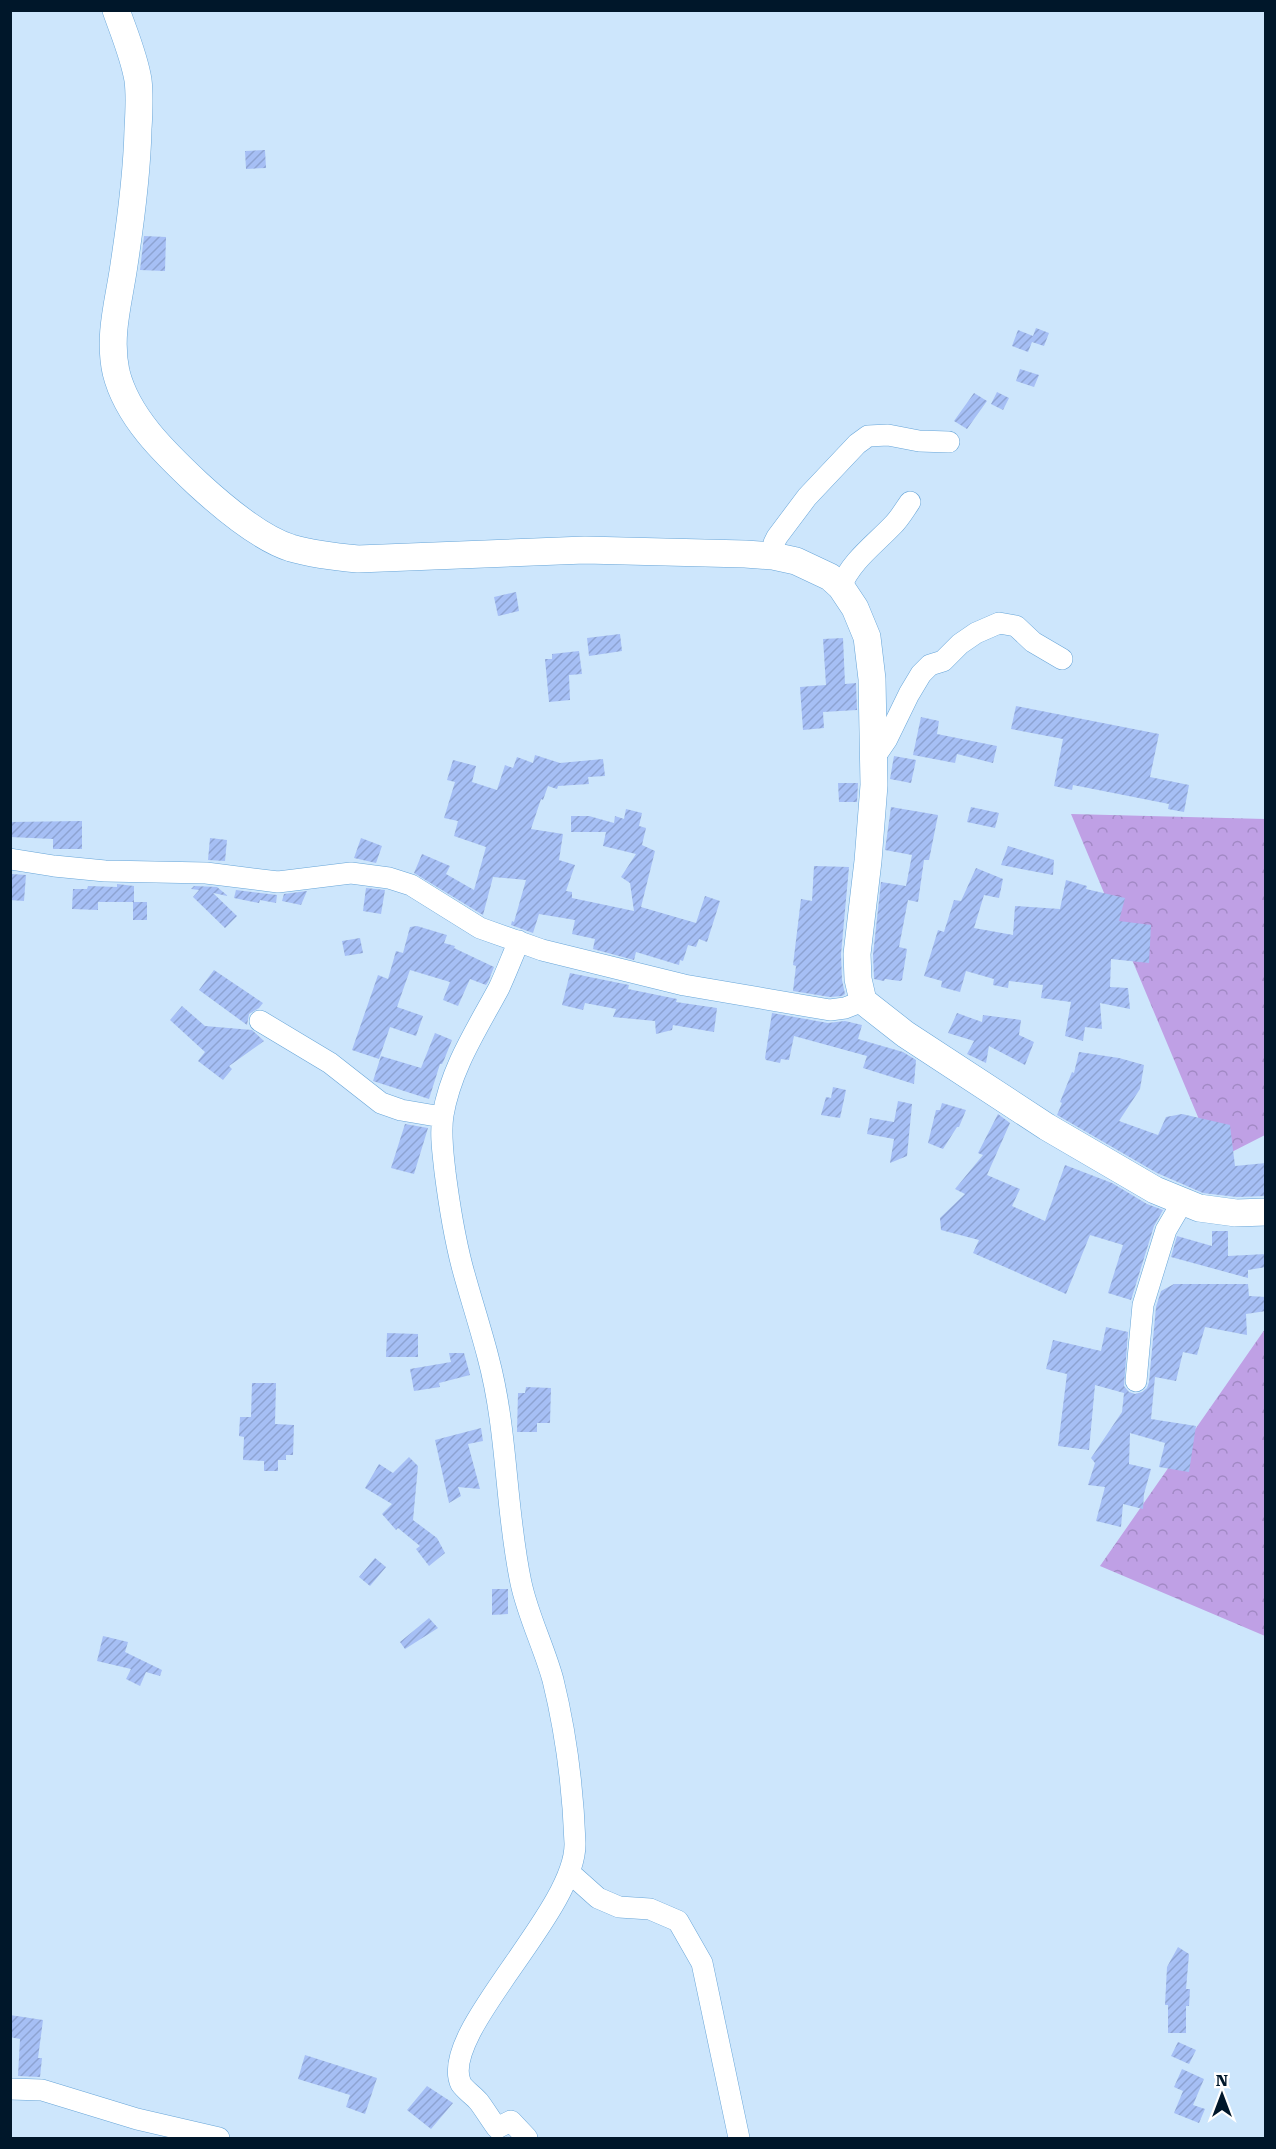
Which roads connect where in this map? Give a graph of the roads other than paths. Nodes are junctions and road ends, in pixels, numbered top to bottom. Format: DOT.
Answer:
graph roads {
  1 [pos="116,10"];
  2 [pos="949,442"];
  3 [pos="910,502"];
  4 [pos="773,556"];
  5 [pos="842,587"];
  6 [pos="1062,659"];
  7 [pos="874,758"];
  8 [pos="10,859"];
  9 [pos="519,941"];
  10 [pos="863,1001"];
  11 [pos="260,1022"];
  12 [pos="442,1117"];
  13 [pos="1183,1201"];
  14 [pos="1266,1212"];
  15 [pos="1136,1381"];
  16 [pos="570,1873"];
  17 [pos="10,2089"];
  18 [pos="490,2133"];
  19 [pos="219,2139"];
  20 [pos="527,2139"];
  21 [pos="739,2139"];
  1 -- 4 [label="main road"];
  2 -- 4 [label="street"];
  3 -- 5 [label="street"];
  4 -- 5 [label="main road"];
  5 -- 7 [label="main road"];
  6 -- 7 [label="street"];
  7 -- 10 [label="main road"];
  8 -- 9 [label="street"];
  9 -- 10 [label="street"];
  9 -- 12 [label="street"];
  10 -- 13 [label="main road"];
  11 -- 12 [label="street"];
  12 -- 16 [label="street"];
  13 -- 14 [label="main road"];
  13 -- 15 [label="street"];
  16 -- 18 [label="street"];
  16 -- 21 [label="street"];
  17 -- 19 [label="street"];
  18 -- 20 [label="street"];
}
